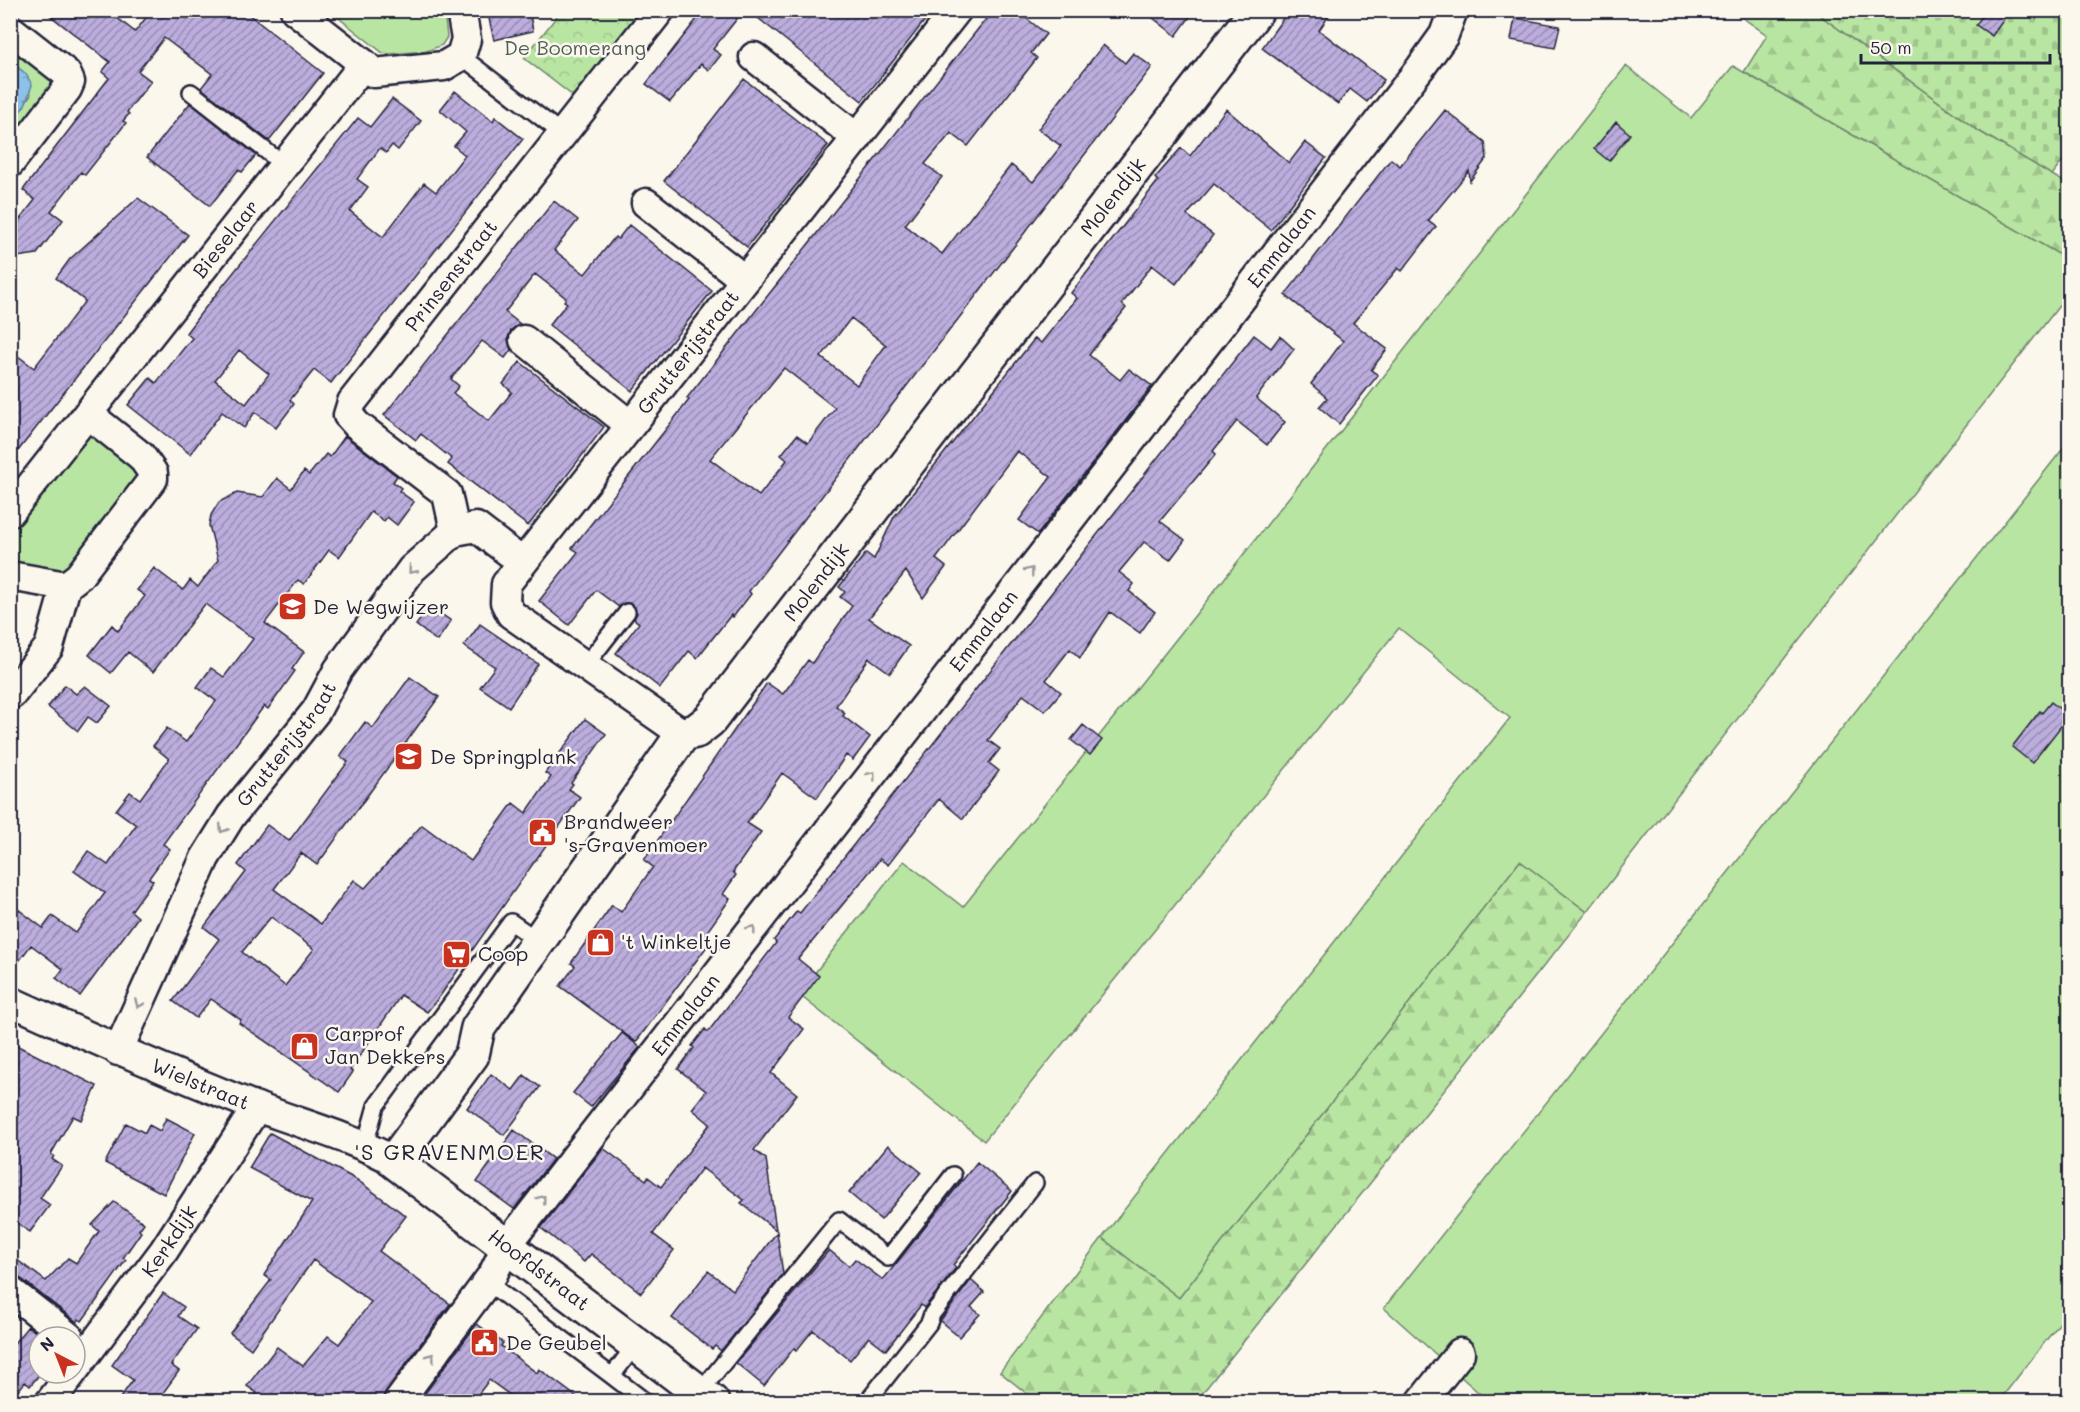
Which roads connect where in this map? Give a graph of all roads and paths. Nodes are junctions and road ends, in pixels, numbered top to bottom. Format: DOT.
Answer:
graph roads {
  1 [pos="295,10"];
  2 [pos="461,10"];
  3 [pos="660,10"];
  4 [pos="957,10"];
  5 [pos="1257,10"];
  6 [pos="1453,10"];
  7 [pos="10,29"];
  8 [pos="461,56"];
  9 [pos="754,57"];
  10 [pos="363,64"];
  11 [pos="191,92"];
  12 [pos="556,129"];
  13 [pos="857,138"];
  14 [pos="10,163"];
  15 [pos="284,165"];
  16 [pos="646,203"];
  17 [pos="745,280"];
  18 [pos="524,340"];
  19 [pos="88,414"];
  20 [pos="630,425"];
  21 [pos="10,512"];
  22 [pos="455,531"];
  23 [pos="522,562"];
  24 [pos="10,576"];
  25 [pos="66,586"];
  26 [pos="627,612"];
  27 [pos="585,666"];
  28 [pos="12,694"];
  29 [pos="683,734"];
  30 [pos="540,942"];
  31 [pos="10,1001"];
  32 [pos="118,1051"];
  33 [pos="257,1107"];
  34 [pos="365,1144"];
  35 [pos="394,1161"];
  36 [pos="953,1175"];
  37 [pos="1035,1183"];
  38 [pos="507,1245"];
  39 [pos="487,1281"];
  40 [pos="10,1291"];
  41 [pos="36,1325"];
  42 [pos="636,1344"];
  43 [pos="87,1348"];
  44 [pos="1460,1353"];
  45 [pos="612,1376"];
  46 [pos="706,1397"];
  47 [pos="398,1401"];
  48 [pos="646,1401"];
  49 [pos="867,1401"];
  50 [pos="1421,1401"];
  1 -- 10 [label="street"];
  2 -- 8 [label="street"];
  3 -- 22 [label="street, Prinsenstraat"];
  4 -- 13 [label="street, Grutterijstraat"];
  5 -- 29 [label="street, Molendijk"];
  38 -- 6 [label="street, Emmalaan, one-way"];
  7 -- 14 [label="street"];
  8 -- 10 [label="street"];
  8 -- 12 [label="lane"];
  9 -- 13 [label="street"];
  10 -- 15 [label="street, Bieselaar"];
  11 -- 15 [label="lane"];
  13 -- 17 [label="street, Grutterijstraat"];
  15 -- 19 [label="street, Bieselaar"];
  16 -- 17 [label="street, Grutterijstraat"];
  17 -- 20 [label="street, Grutterijstraat"];
  18 -- 20 [label="street, Grutterijstraat"];
  19 -- 21 [label="street, Bieselaar"];
  19 -- 25 [label="street"];
  20 -- 23 [label="street, Grutterijstraat"];
  22 -- 23 [label="street"];
  22 -- 32 [label="street, Grutterijstraat, one-way"];
  23 -- 27 [label="street, Grutterijstraat"];
  24 -- 25 [label="street"];
  25 -- 28 [label="street"];
  26 -- 27 [label="lane"];
  27 -- 29 [label="street, Grutterijstraat"];
  29 -- 30 [label="street, Molendijk"];
  30 -- 34 [label="lane"];
  30 -- 35 [label="street, Molendijk"];
  31 -- 32 [label="street, Wielstraat"];
  32 -- 33 [label="street, Wielstraat"];
  33 -- 34 [label="street, Wielstraat"];
  33 -- 43 [label="street, Kerkdijk"];
  34 -- 35 [label="street, Wielstraat"];
  35 -- 38 [label="street, Hoofdstraat"];
  36 -- 46 [label="lane"];
  37 -- 49 [label="lane"];
  38 -- 39 [label="street, Emmalaan"];
  38 -- 42 [label="street, Hoofdstraat"];
  39 -- 45 [label="lane"];
  47 -- 39 [label="street, Emmalaan, one-way"];
  40 -- 41 [label="street"];
  42 -- 45 [label="lane"];
  42 -- 46 [label="street, Hoofdstraat"];
  44 -- 50 [label="street"];
  45 -- 48 [label="lane"];
}
